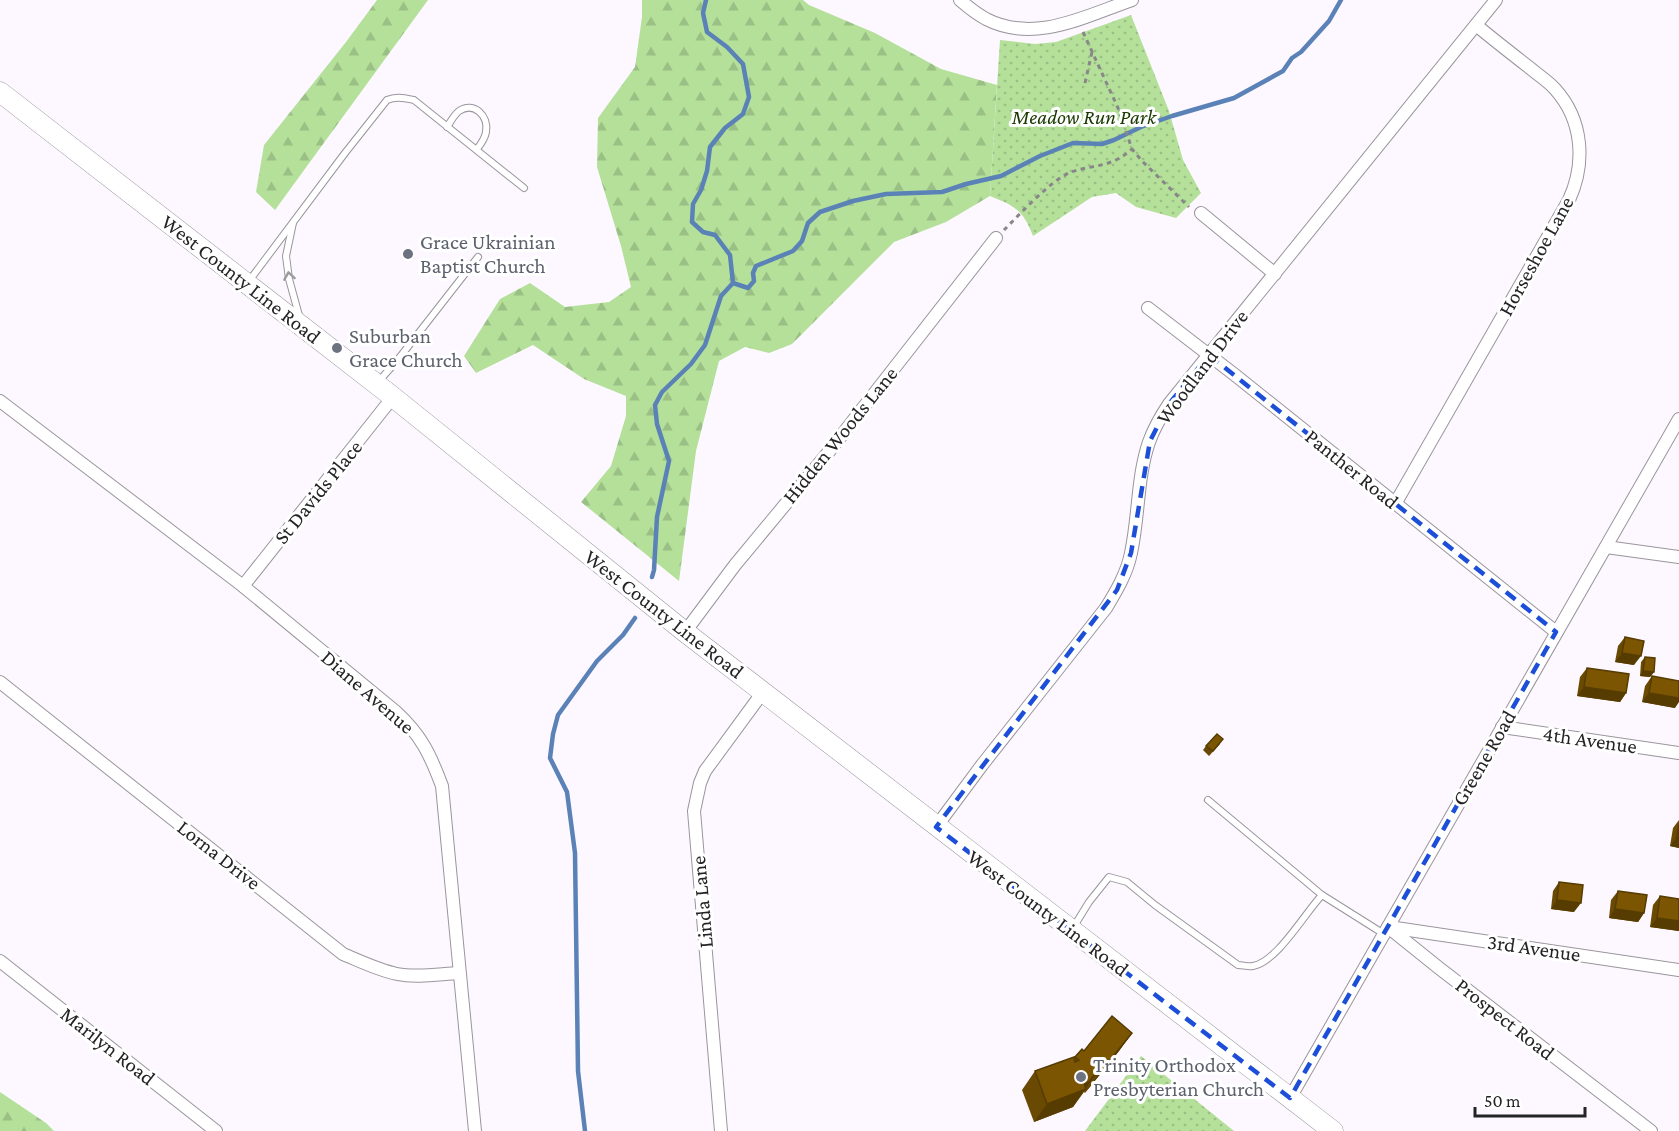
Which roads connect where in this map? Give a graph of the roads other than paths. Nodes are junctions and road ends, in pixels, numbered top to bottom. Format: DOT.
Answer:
graph roads {
  1 [pos="960,0"];
  2 [pos="1132,0"];
  3 [pos="1497,0"];
  4 [pos="1476,25"];
  5 [pos="0,92"];
  6 [pos="447,127"];
  7 [pos="477,149"];
  8 [pos="524,188"];
  9 [pos="1201,213"];
  10 [pos="293,222"];
  11 [pos="996,238"];
  12 [pos="478,257"];
  13 [pos="1275,274"];
  14 [pos="247,284"];
  15 [pos="1148,308"];
  16 [pos="303,328"];
  17 [pos="1209,355"];
  18 [pos="376,384"];
  19 [pos="393,397"];
  20 [pos="0,400"];
  21 [pos="1679,419"];
  22 [pos="1395,504"];
  23 [pos="1605,547"];
  24 [pos="1679,558"];
  25 [pos="243,586"];
  26 [pos="685,632"];
  27 [pos="1556,632"];
  28 [pos="0,682"];
  29 [pos="764,693"];
  30 [pos="1502,727"];
  31 [pos="1679,753"];
  32 [pos="1208,800"];
  33 [pos="936,827"];
  34 [pos="1322,895"];
  35 [pos="1386,930"];
  36 [pos="1072,931"];
  37 [pos="0,961"];
  38 [pos="1679,970"];
  39 [pos="459,973"];
  40 [pos="1290,1098"];
  41 [pos="216,1131"];
  42 [pos="475,1131"];
  43 [pos="721,1131"];
  44 [pos="1333,1131"];
  45 [pos="1651,1131"];
  1 -- 2 [label="street"];
  3 -- 4 [label="street, Woodland Drive"];
  4 -- 13 [label="street, Woodland Drive"];
  4 -- 22 [label="street, Horseshoe Lane"];
  5 -- 14 [label="main road, West County Line Road"];
  6 -- 7 [label="lane"];
  6 -- 7 [label="lane"];
  6 -- 10 [label="lane"];
  7 -- 8 [label="lane"];
  9 -- 13 [label="street"];
  10 -- 14 [label="lane"];
  16 -- 10 [label="lane, one-way"];
  11 -- 26 [label="street, Hidden Woods Lane"];
  12 -- 18 [label="lane"];
  13 -- 17 [label="street, Woodland Drive"];
  14 -- 16 [label="main road, West County Line Road"];
  15 -- 17 [label="street, Panther Road"];
  16 -- 18 [label="main road, West County Line Road"];
  17 -- 22 [label="street, Panther Road"];
  17 -- 33 [label="street, Woodland Drive"];
  18 -- 19 [label="main road, West County Line Road"];
  19 -- 25 [label="street, St Davids Place"];
  19 -- 26 [label="main road, West County Line Road"];
  20 -- 25 [label="street, Diane Avenue"];
  21 -- 23 [label="street, Greene Road"];
  22 -- 27 [label="street, Panther Road"];
  23 -- 24 [label="street"];
  23 -- 27 [label="street, Greene Road"];
  25 -- 39 [label="street, Diane Avenue"];
  26 -- 29 [label="main road, West County Line Road"];
  27 -- 30 [label="street, Greene Road"];
  28 -- 39 [label="street, Lorna Drive"];
  29 -- 33 [label="main road, West County Line Road"];
  29 -- 43 [label="street, Linda Lane"];
  30 -- 31 [label="street, 4th Avenue"];
  30 -- 35 [label="street, Greene Road"];
  32 -- 34 [label="lane"];
  33 -- 36 [label="main road, West County Line Road"];
  34 -- 35 [label="lane"];
  34 -- 36 [label="lane"];
  35 -- 38 [label="street, 3rd Avenue"];
  35 -- 40 [label="street, Greene Road"];
  35 -- 45 [label="street, Prospect Road"];
  36 -- 40 [label="main road, West County Line Road"];
  37 -- 41 [label="street, Marilyn Road"];
  39 -- 42 [label="street, Diane Avenue"];
  40 -- 44 [label="main road, West County Line Road"];
}
